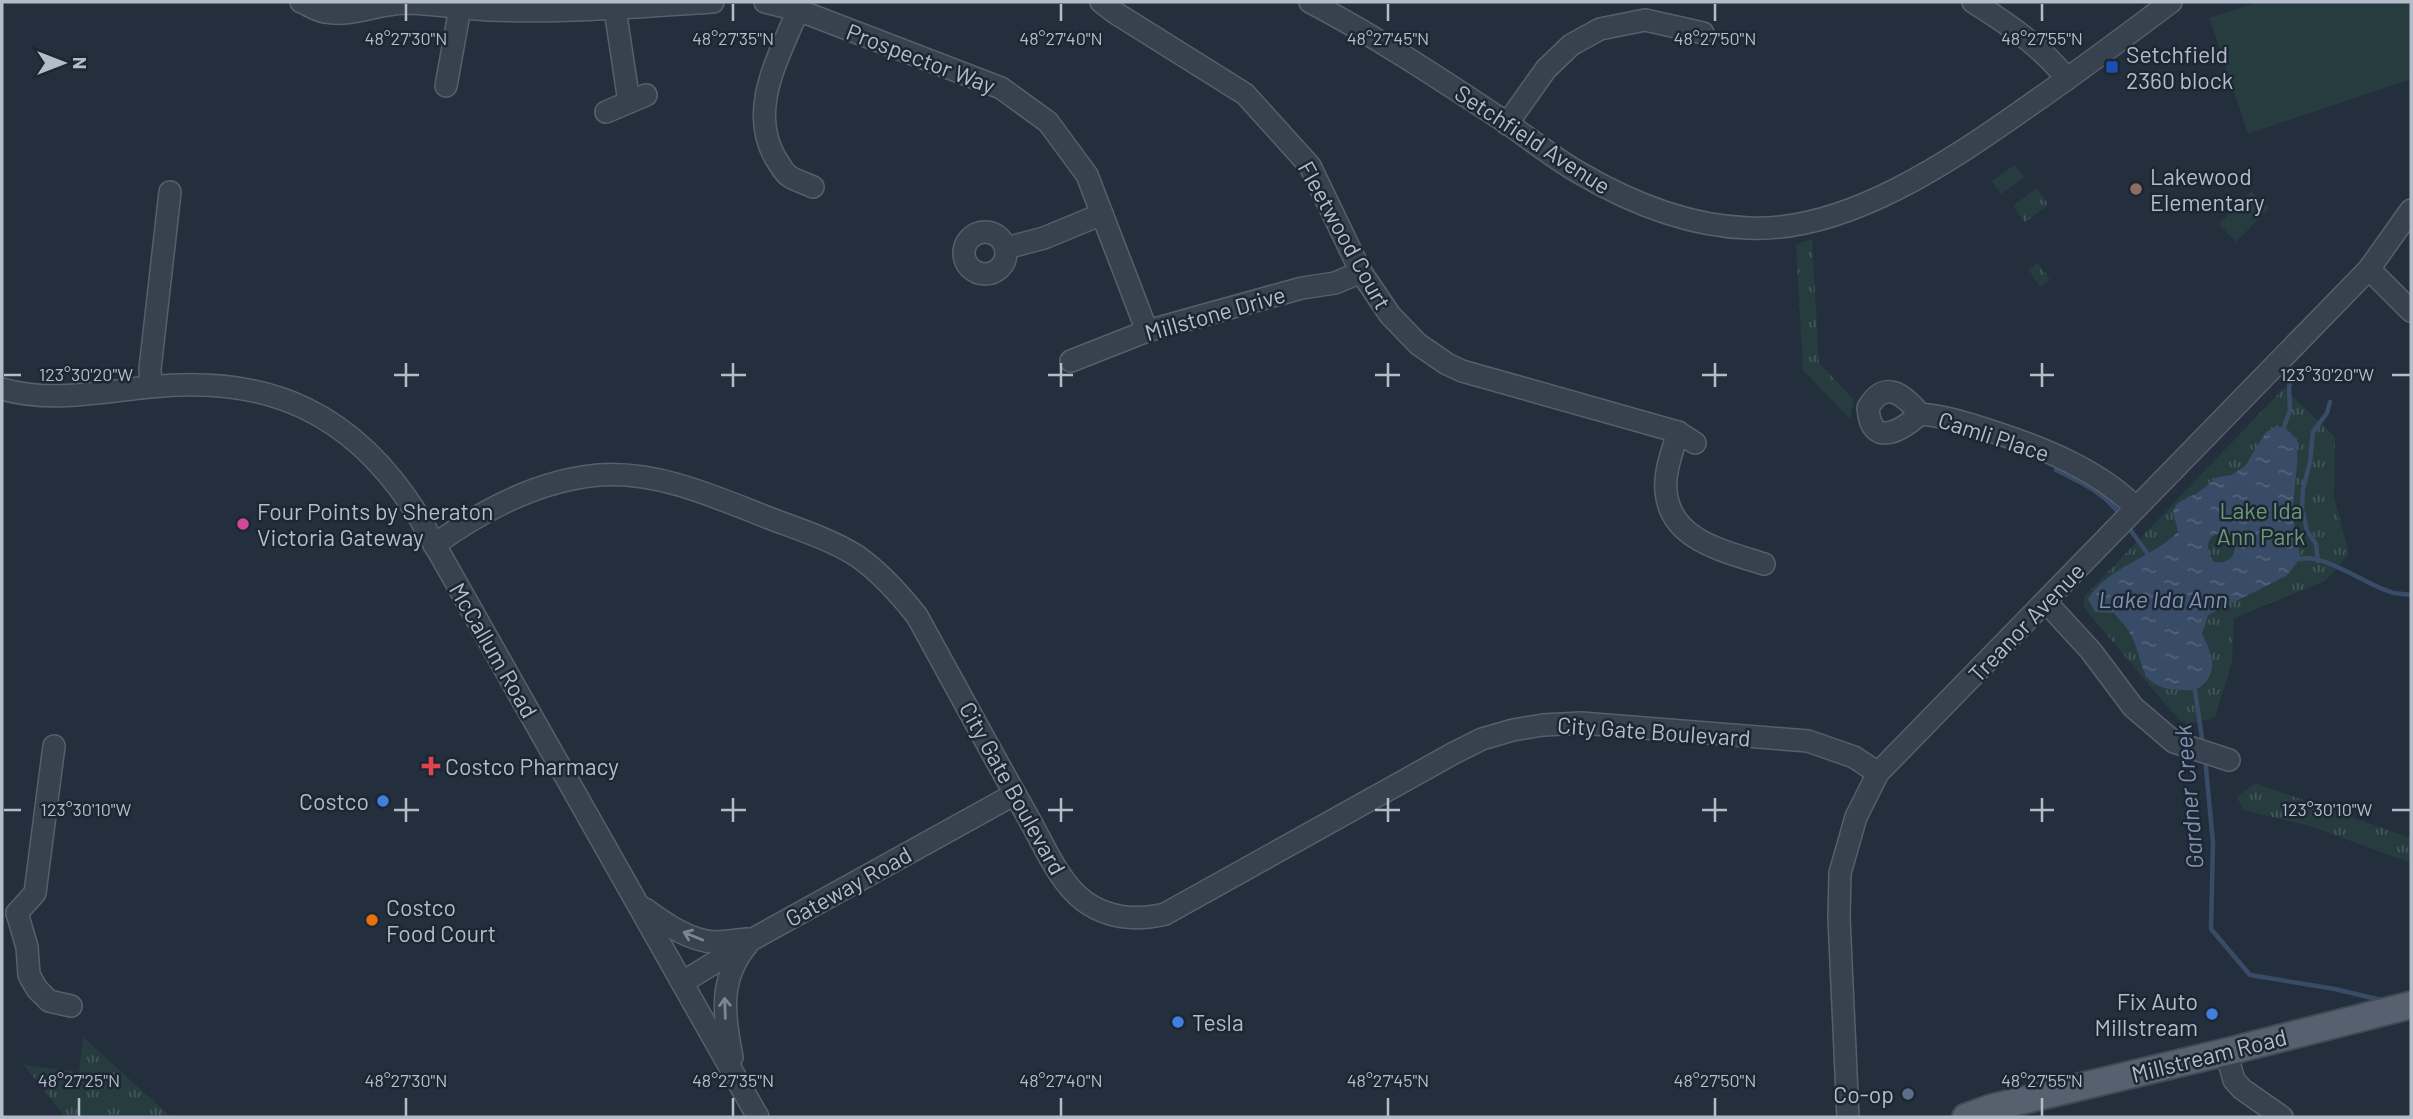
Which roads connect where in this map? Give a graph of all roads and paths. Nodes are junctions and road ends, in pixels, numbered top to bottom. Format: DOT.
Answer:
graph roads {
  1 [pos="301,2"];
  2 [pos="713,2"];
  3 [pos="765,2"];
  4 [pos="1101,2"];
  5 [pos="1310,2"];
  6 [pos="1973,2"];
  7 [pos="2171,2"];
  8 [pos="460,8"];
  9 [pos="615,9"];
  10 [pos="798,10"];
  11 [pos="1703,33"];
  12 [pos="2067,79"];
  13 [pos="446,86"];
  14 [pos="606,111"];
  15 [pos="1507,124"];
  16 [pos="813,187"];
  17 [pos="170,192"];
  18 [pos="2411,210"];
  19 [pos="1102,214"];
  20 [pos="1006,248"];
  21 [pos="2369,269"];
  22 [pos="1361,272"];
  23 [pos="2411,311"];
  24 [pos="1147,331"];
  25 [pos="1071,361"];
  26 [pos="151,386"];
  27 [pos="2,389"];
  28 [pos="1920,414"];
  29 [pos="2136,508"];
  30 [pos="434,545"];
  31 [pos="1764,565"];
  32 [pos="2046,602"];
  33 [pos="54,746"];
  34 [pos="2229,760"];
  35 [pos="1878,773"];
  36 [pos="1015,794"];
  37 [pos="640,905"];
  38 [pos="9,912"];
  39 [pos="753,939"];
  40 [pos="683,982"];
  41 [pos="2411,1005"];
  42 [pos="71,1006"];
  43 [pos="2227,1052"];
  44 [pos="735,1075"];
  45 [pos="758,1117"];
  46 [pos="1848,1117"];
  47 [pos="1966,1117"];
  48 [pos="2282,1117"];
  1 -- 8 [label="street"];
  2 -- 9 [label="street"];
  3 -- 10 [label="street, Prospector Way"];
  4 -- 22 [label="street, Fleetwood Court"];
  5 -- 15 [label="street, Setchfield Avenue"];
  6 -- 12 [label="street"];
  7 -- 12 [label="street, Setchfield Avenue"];
  8 -- 9 [label="street"];
  8 -- 13 [label="street"];
  9 -- 14 [label="street"];
  10 -- 16 [label="street"];
  10 -- 19 [label="street, Prospector Way"];
  11 -- 15 [label="street"];
  12 -- 15 [label="street, Setchfield Avenue"];
  17 -- 26 [label="street"];
  18 -- 21 [label="street, Treanor Avenue"];
  19 -- 20 [label="street"];
  19 -- 24 [label="street, Prospector Way"];
  21 -- 23 [label="street"];
  21 -- 29 [label="street, Treanor Avenue"];
  22 -- 24 [label="street, Millstone Drive"];
  22 -- 31 [label="street, Fleetwood Court"];
  24 -- 25 [label="street, Millstone Drive"];
  26 -- 27 [label="street, McCallum Road"];
  26 -- 30 [label="street, McCallum Road"];
  28 -- 29 [label="street, Camli Place"];
  29 -- 32 [label="street, Treanor Avenue"];
  30 -- 36 [label="street, City Gate Boulevard"];
  30 -- 37 [label="street, McCallum Road"];
  32 -- 34 [label="street"];
  32 -- 35 [label="street, Treanor Avenue"];
  33 -- 38 [label="street"];
  35 -- 36 [label="street, City Gate Boulevard"];
  35 -- 46 [label="street, Treanor Avenue"];
  36 -- 39 [label="street, Gateway Road"];
  39 -- 37 [label="street, one-way"];
  37 -- 40 [label="street, McCallum Road"];
  38 -- 42 [label="street"];
  39 -- 40 [label="street, Gateway Road"];
  44 -- 39 [label="street, one-way"];
  40 -- 44 [label="street, McCallum Road"];
  41 -- 43 [label="main road, Millstream Road"];
  43 -- 47 [label="main road, Millstream Road"];
  43 -- 48 [label="street"];
  44 -- 45 [label="street, McCallum Road"];
}
